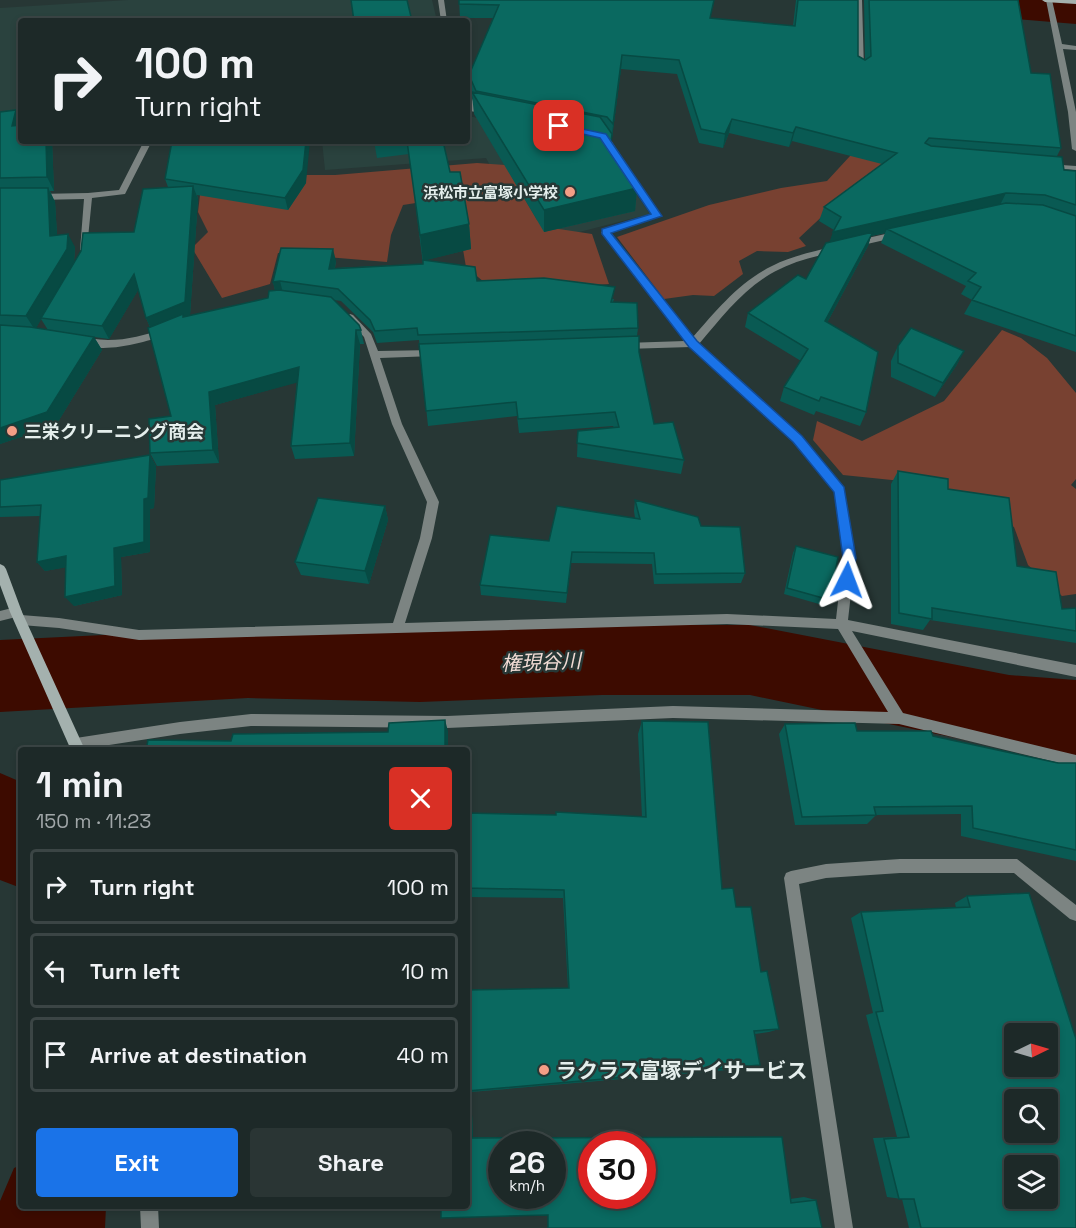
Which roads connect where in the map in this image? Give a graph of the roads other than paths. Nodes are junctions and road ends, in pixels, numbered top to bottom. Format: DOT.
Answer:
graph roads {
  1 [pos="441,0"];
  2 [pos="859,0"];
  3 [pos="1048,2"];
  4 [pos="1076,3"];
  5 [pos="444,18"];
  6 [pos="1059,46"];
  7 [pos="1076,48"];
  8 [pos="860,70"];
  9 [pos="470,103"];
  10 [pos="1074,112"];
  11 [pos="494,113"];
  12 [pos="592,133"];
  13 [pos="146,144"];
  14 [pos="1076,148"];
  15 [pos="1041,165"];
  16 [pos="1076,168"];
  17 [pos="88,196"];
  18 [pos="23,197"];
  19 [pos="910,231"];
  20 [pos="81,262"];
  21 [pos="345,313"];
  22 [pos="176,327"];
  23 [pos="71,340"];
  24 [pos="693,344"];
  25 [pos="610,347"];
  26 [pos="446,352"];
  27 [pos="375,355"];
  28 [pos="0,569"];
  29 [pos="0,616"];
  30 [pos="18,616"];
  31 [pos="842,624"];
  32 [pos="397,628"];
  33 [pos="1076,671"];
  34 [pos="899,718"];
  35 [pos="77,747"];
  36 [pos="1076,761"];
  37 [pos="1076,915"];
  38 [pos="149,1209"];
  39 [pos="150,1228"];
  40 [pos="844,1228"];
  1 -- 5 [label="street"];
  2 -- 8 [label="street"];
  3 -- 4 [label="street"];
  3 -- 6 [label="street"];
  6 -- 7 [label="street"];
  6 -- 10 [label="street"];
  9 -- 11 [label="street"];
  10 -- 14 [label="street"];
  12 -- 24 [label="street"];
  13 -- 17 [label="street"];
  15 -- 16 [label="street"];
  17 -- 18 [label="street"];
  17 -- 20 [label="street"];
  19 -- 24 [label="street"];
  21 -- 27 [label="street"];
  22 -- 23 [label="street"];
  24 -- 25 [label="street"];
  24 -- 31 [label="street"];
  26 -- 27 [label="street"];
  27 -- 32 [label="street"];
  28 -- 30 [label="street"];
  29 -- 30 [label="street"];
  30 -- 32 [label="street"];
  30 -- 35 [label="street"];
  31 -- 32 [label="street"];
  31 -- 33 [label="street"];
  31 -- 34 [label="street"];
  34 -- 35 [label="street"];
  34 -- 36 [label="street"];
  37 -- 40 [label="street"];
  38 -- 39 [label="street"];
}
